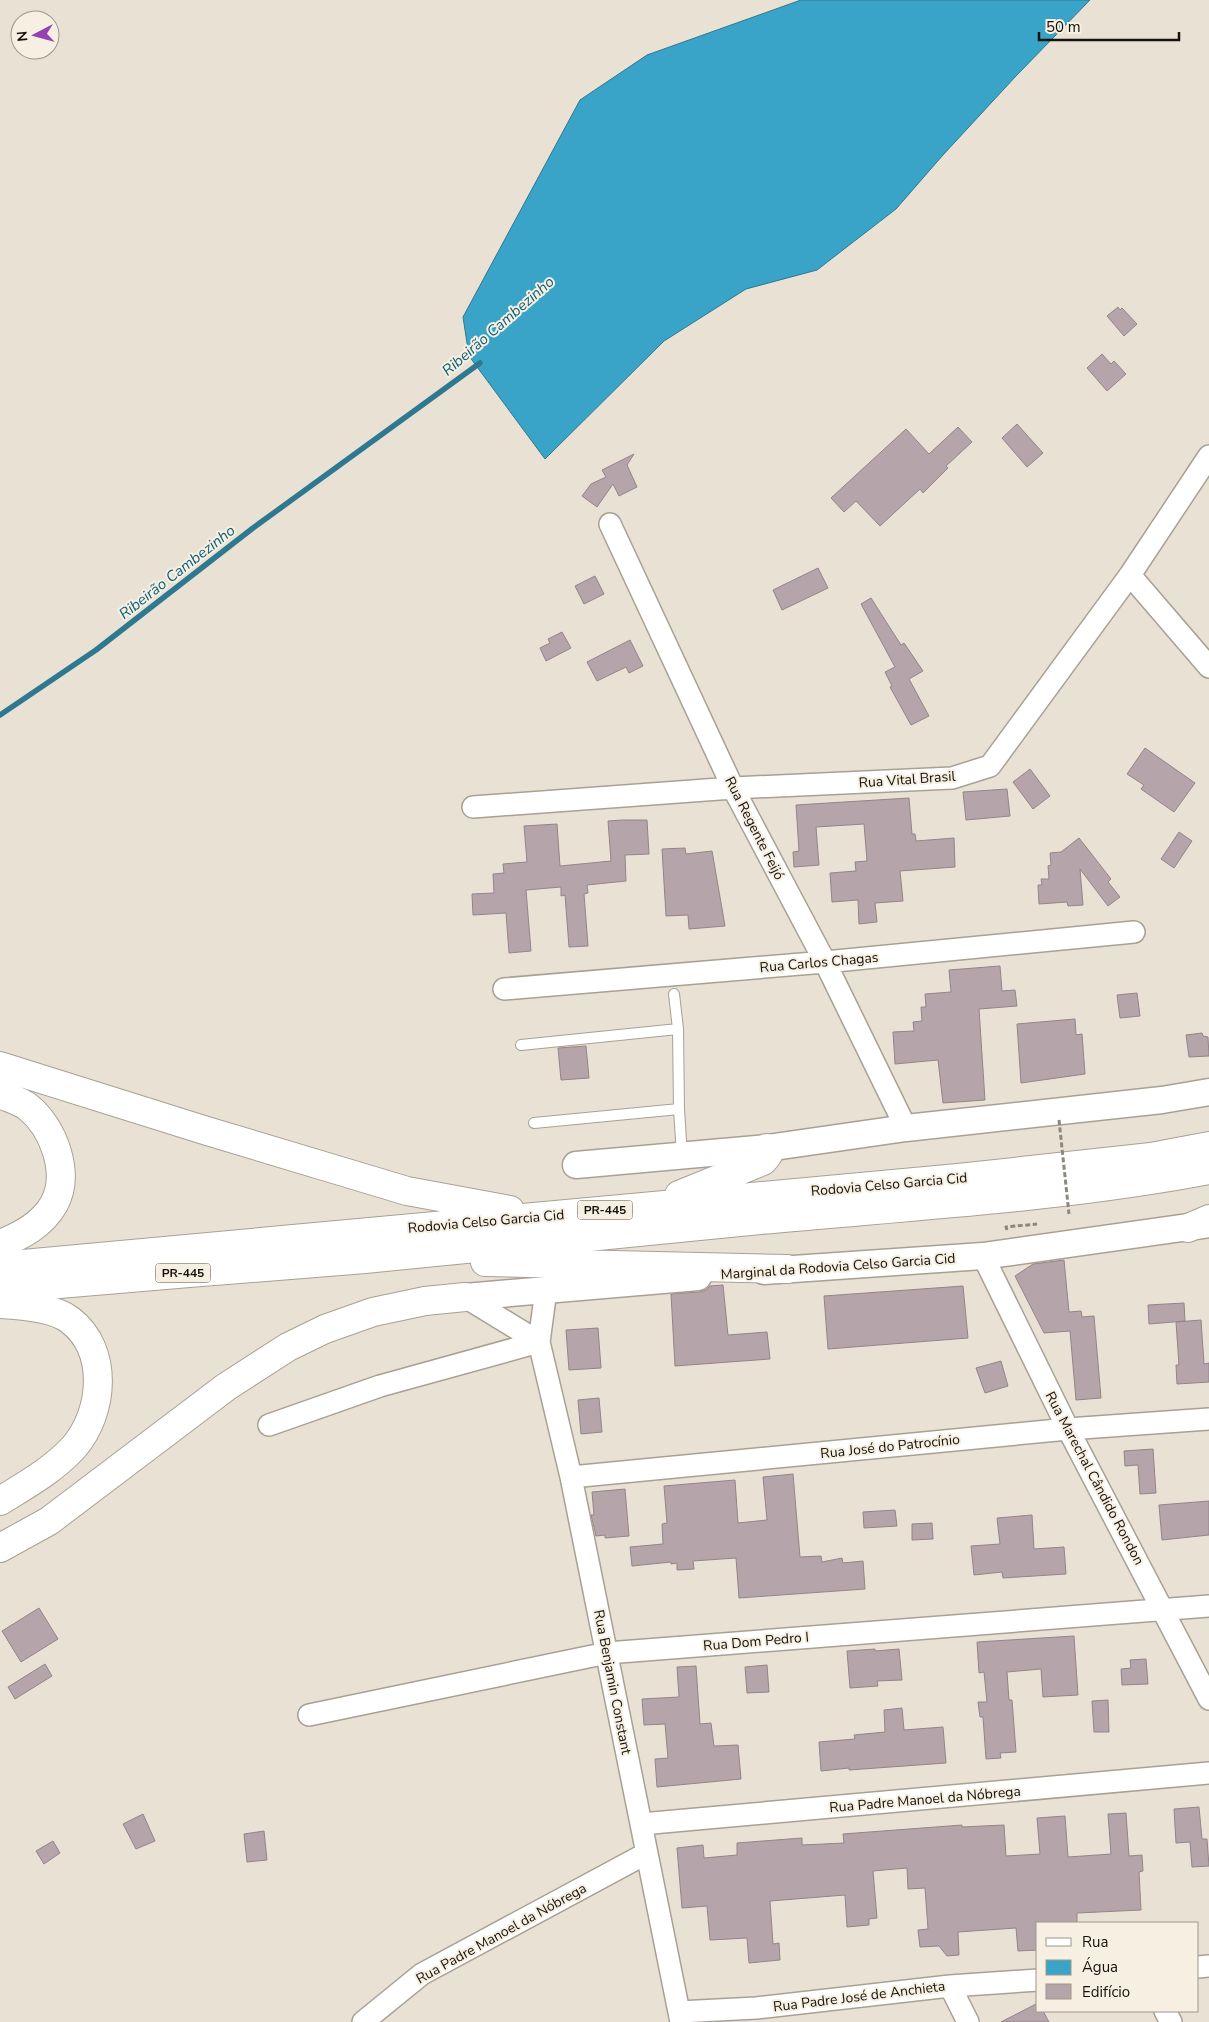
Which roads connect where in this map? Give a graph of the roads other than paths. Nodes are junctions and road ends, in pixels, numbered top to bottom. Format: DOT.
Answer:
graph roads {
  1 [pos="1209,456"];
  2 [pos="610,524"];
  3 [pos="1130,574"];
  4 [pos="1209,668"];
  5 [pos="733,788"];
  6 [pos="473,807"];
  7 [pos="1134,932"];
  8 [pos="825,962"];
  9 [pos="504,989"];
  10 [pos="674,994"];
  11 [pos="678,1029"];
  12 [pos="521,1045"];
  13 [pos="0,1066"];
  14 [pos="1209,1092"];
  15 [pos="0,1094"];
  16 [pos="679,1109"];
  17 [pos="534,1123"];
  18 [pos="906,1128"];
  19 [pos="1209,1146"];
  20 [pos="768,1148"];
  21 [pos="682,1156"];
  22 [pos="576,1165"];
  23 [pos="1209,1170"];
  24 [pos="652,1206"];
  25 [pos="546,1216"];
  26 [pos="1202,1223"];
  27 [pos="0,1244"];
  28 [pos="983,1256"];
  29 [pos="366,1259"];
  30 [pos="0,1266"];
  31 [pos="787,1269"];
  32 [pos="0,1289"];
  33 [pos="546,1290"];
  34 [pos="465,1297"];
  35 [pos="0,1304"];
  36 [pos="539,1342"];
  37 [pos="1209,1419"];
  38 [pos="268,1426"];
  39 [pos="1068,1429"];
  40 [pos="571,1477"];
  41 [pos="0,1501"];
  42 [pos="0,1548"];
  43 [pos="1209,1606"];
  44 [pos="1163,1609"];
  45 [pos="607,1654"];
  46 [pos="1209,1699"];
  47 [pos="309,1715"];
  48 [pos="1209,1773"];
  49 [pos="641,1824"];
  50 [pos="647,1852"];
  51 [pos="1036,1980"];
  52 [pos="950,1986"];
  53 [pos="759,2015"];
  54 [pos="680,2017"];
  55 [pos="363,2022"];
  56 [pos="968,2022"];
  1 -- 3 [label="street, Rua Vital Brasil"];
  2 -- 5 [label="street, Rua Regente Feijó"];
  3 -- 4 [label="street"];
  3 -- 5 [label="street, Rua Vital Brasil"];
  5 -- 6 [label="street, Rua Vital Brasil"];
  5 -- 8 [label="street, Rua Regente Feijó"];
  7 -- 8 [label="street, Rua Carlos Chagas"];
  8 -- 9 [label="street, Rua Carlos Chagas"];
  8 -- 18 [label="street, Rua Regente Feijó"];
  10 -- 11 [label="lane"];
  11 -- 12 [label="lane"];
  11 -- 16 [label="lane"];
  13 -- 25 [label="highway"];
  14 -- 18 [label="street"];
  15 -- 27 [label="highway"];
  16 -- 17 [label="lane"];
  16 -- 21 [label="lane"];
  18 -- 20 [label="street"];
  19 -- 24 [label="highway, Rodovia Celso Garcia Cid / PR-445"];
  20 -- 21 [label="street"];
  20 -- 24 [label="highway"];
  21 -- 22 [label="street"];
  23 -- 29 [label="highway, Rodovia Celso Garcia Cid / PR-445"];
  24 -- 25 [label="highway, Rodovia Celso Garcia Cid / PR-445"];
  25 -- 30 [label="highway, Rodovia Celso Garcia Cid / PR-445"];
  26 -- 28 [label="street, Marginal da Rodovia Celso Garcia Cid"];
  28 -- 31 [label="street, Marginal da Rodovia Celso Garcia Cid"];
  28 -- 39 [label="street, Rua Marechal Cândido Rondon"];
  29 -- 31 [label="highway"];
  29 -- 32 [label="highway, Rodovia Celso Garcia Cid / PR-445"];
  31 -- 33 [label="street, Marginal da Rodovia Celso Garcia Cid"];
  33 -- 34 [label="street, Marginal da Rodovia Celso Garcia Cid"];
  33 -- 36 [label="street, Rua Benjamin Constant"];
  34 -- 36 [label="street"];
  34 -- 42 [label="highway"];
  35 -- 41 [label="highway"];
  36 -- 38 [label="street"];
  36 -- 40 [label="street, Rua Benjamin Constant"];
  37 -- 39 [label="street, Rua José do Patrocínio"];
  39 -- 40 [label="street, Rua José do Patrocínio"];
  39 -- 44 [label="street, Rua Marechal Cândido Rondon"];
  40 -- 45 [label="street, Rua Benjamin Constant"];
  43 -- 44 [label="street, Rua Dom Pedro I"];
  44 -- 45 [label="street, Rua Dom Pedro I"];
  44 -- 46 [label="street, Rua Marechal Cândido Rondon"];
  45 -- 47 [label="street, Rua Dom Pedro I"];
  45 -- 49 [label="street, Rua Benjamin Constant"];
  48 -- 49 [label="street, Rua Padre Manoel da Nóbrega"];
  49 -- 50 [label="street, Rua Benjamin Constant"];
  50 -- 54 [label="street, Rua Benjamin Constant"];
  50 -- 55 [label="street, Rua Padre Manoel da Nóbrega"];
  51 -- 52 [label="street, Rua Padre José de Anchieta"];
  52 -- 53 [label="street, Rua Padre José de Anchieta"];
  52 -- 56 [label="street"];
  53 -- 54 [label="street, Rua Padre José de Anchieta"];
}
